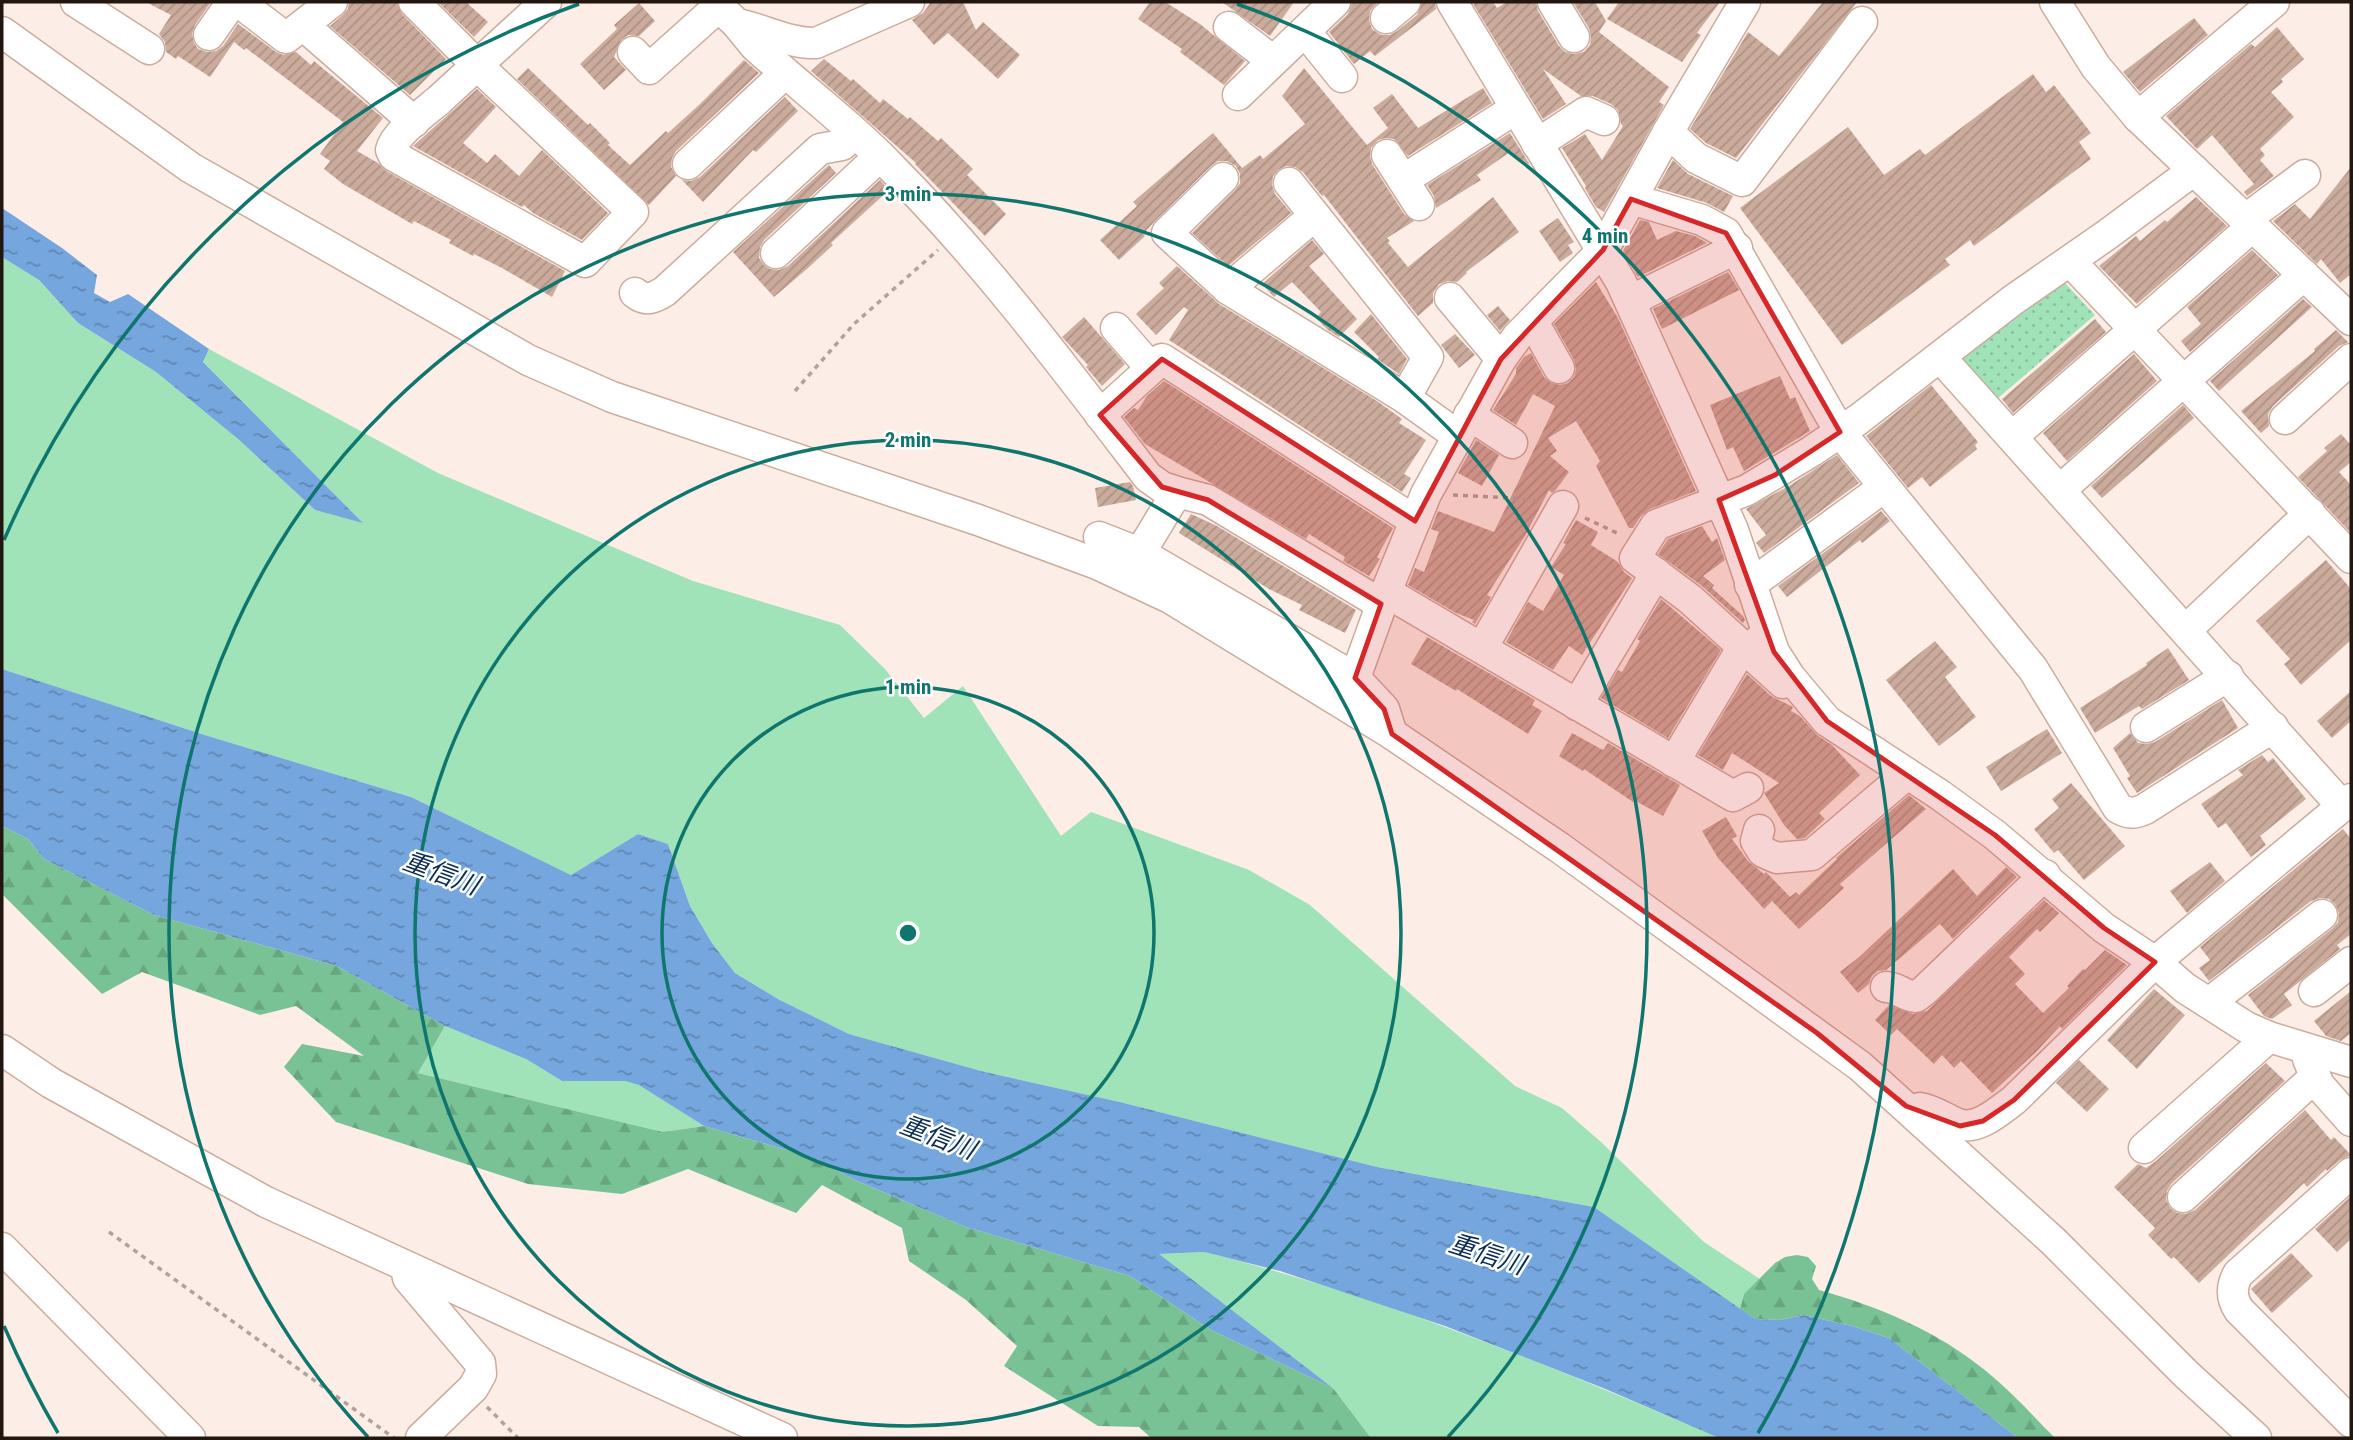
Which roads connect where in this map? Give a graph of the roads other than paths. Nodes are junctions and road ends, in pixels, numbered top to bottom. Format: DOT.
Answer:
graph roads {
  1 [pos="232,2"];
  2 [pos="239,2"];
  3 [pos="332,2"];
  4 [pos="414,2"];
  5 [pos="546,2"];
  6 [pos="909,2"];
  7 [pos="1335,2"];
  8 [pos="1452,2"];
  9 [pos="1553,2"];
  10 [pos="1745,2"];
  11 [pos="2055,2"];
  12 [pos="2274,2"];
  13 [pos="86,5"];
  14 [pos="723,11"];
  15 [pos="1862,22"];
  16 [pos="303,24"];
  17 [pos="1230,27"];
  18 [pos="1305,30"];
  19 [pos="2,32"];
  20 [pos="209,34"];
  21 [pos="1574,37"];
  22 [pos="149,49"];
  23 [pos="633,52"];
  24 [pos="1273,61"];
  25 [pos="477,65"];
  26 [pos="785,73"];
  27 [pos="1342,77"];
  28 [pos="1238,95"];
  29 [pos="1515,108"];
  30 [pos="2138,117"];
  31 [pos="1604,120"];
  32 [pos="414,122"];
  33 [pos="854,132"];
  34 [pos="1668,132"];
  35 [pos="1537,144"];
  36 [pos="692,152"];
  37 [pos="880,156"];
  38 [pos="2194,170"];
  39 [pos="2305,175"];
  40 [pos="1223,178"];
  41 [pos="1289,183"];
  42 [pos="1631,199"];
  43 [pos="1419,205"];
  44 [pos="1314,216"];
  45 [pos="2249,222"];
  46 [pos="1737,248"];
  47 [pos="1603,250"];
  48 [pos="776,253"];
  49 [pos="2070,261"];
  50 [pos="2304,275"];
  51 [pos="1228,289"];
  52 [pos="635,293"];
  53 [pos="1450,298"];
  54 [pos="1630,302"];
  55 [pos="2347,307"];
  56 [pos="1533,322"];
  57 [pos="1116,328"];
  58 [pos="2136,330"];
  59 [pos="1940,357"];
  60 [pos="1501,359"];
  61 [pos="2351,359"];
  62 [pos="1151,368"];
  63 [pos="1559,368"];
  64 [pos="2185,381"];
  65 [pos="1405,398"];
  66 [pos="1100,415"];
  67 [pos="2285,419"];
  68 [pos="1464,425"];
  69 [pos="1840,432"];
  70 [pos="2012,437"];
  71 [pos="1512,443"];
  72 [pos="1884,487"];
  73 [pos="2060,490"];
  74 [pos="1177,492"];
  75 [pos="1719,500"];
  76 [pos="1563,506"];
  77 [pos="2309,513"];
  78 [pos="1415,521"];
  79 [pos="1099,537"];
  80 [pos="1140,553"];
  81 [pos="2351,558"];
  82 [pos="1656,573"];
  83 [pos="1750,585"];
  84 [pos="1383,598"];
  85 [pos="1764,626"];
  86 [pos="2186,630"];
  87 [pos="1482,648"];
  88 [pos="1745,650"];
  89 [pos="2228,676"];
  90 [pos="1355,678"];
  91 [pos="1808,696"];
  92 [pos="1577,705"];
  93 [pos="2146,727"];
  94 [pos="2273,727"];
  95 [pos="1392,734"];
  96 [pos="1674,762"];
  97 [pos="1907,774"];
  98 [pos="1748,788"];
  99 [pos="2348,804"];
  100 [pos="1759,830"];
  101 [pos="2045,875"];
  102 [pos="2322,915"];
  103 [pos="2155,962"];
  104 [pos="2351,962"];
  105 [pos="1886,987"];
  106 [pos="2314,991"];
  107 [pos="2209,1003"];
  108 [pos="2269,1037"];
  109 [pos="8,1058"];
  110 [pos="2351,1062"];
  111 [pos="2312,1064"];
  112 [pos="1906,1106"];
  113 [pos="2351,1121"];
  114 [pos="2144,1148"];
  115 [pos="2351,1173"];
  116 [pos="2183,1197"];
  117 [pos="2,1248"];
  118 [pos="406,1267"];
  119 [pos="2351,1422"];
  120 [pos="190,1438"];
  121 [pos="421,1438"];
  122 [pos="782,1438"];
  123 [pos="2256,1438"];
  1 -- 20 [label="street"];
  2 -- 16 [label="street"];
  3 -- 16 [label="street"];
  4 -- 25 [label="street"];
  5 -- 25 [label="street"];
  6 -- 14 [label="street"];
  7 -- 18 [label="street"];
  8 -- 29 [label="street"];
  9 -- 21 [label="street"];
  10 -- 34 [label="street"];
  11 -- 30 [label="street"];
  12 -- 30 [label="street"];
  13 -- 22 [label="street"];
  14 -- 23 [label="street"];
  14 -- 26 [label="street"];
  15 -- 34 [label="street"];
  16 -- 32 [label="street"];
  17 -- 24 [label="street"];
  18 -- 24 [label="street"];
  18 -- 27 [label="street"];
  19 -- 95 [label="street"];
  24 -- 28 [label="street"];
  25 -- 32 [label="street"];
  25 -- 32 [label="street"];
  26 -- 33 [label="street"];
  26 -- 36 [label="street"];
  29 -- 35 [label="street"];
  29 -- 43 [label="street"];
  30 -- 38 [label="street"];
  31 -- 35 [label="street"];
  33 -- 37 [label="street"];
  33 -- 52 [label="street"];
  34 -- 42 [label="street"];
  35 -- 47 [label="street"];
  37 -- 48 [label="street"];
  37 -- 66 [label="street"];
  38 -- 45 [label="street"];
  38 -- 49 [label="street"];
  39 -- 45 [label="street"];
  40 -- 51 [label="street"];
  41 -- 44 [label="street"];
  42 -- 46 [label="street"];
  42 -- 47 [label="street"];
  44 -- 51 [label="street"];
  44 -- 65 [label="street"];
  45 -- 50 [label="street"];
  45 -- 58 [label="street"];
  46 -- 54 [label="street"];
  46 -- 69 [label="street"];
  47 -- 54 [label="street"];
  47 -- 56 [label="street"];
  49 -- 58 [label="street"];
  49 -- 59 [label="street"];
  50 -- 55 [label="street"];
  50 -- 64 [label="street"];
  51 -- 65 [label="street"];
  53 -- 60 [label="street"];
  54 -- 75 [label="street"];
  56 -- 60 [label="street"];
  56 -- 63 [label="street"];
  57 -- 62 [label="street"];
  58 -- 64 [label="street"];
  58 -- 70 [label="street"];
  59 -- 69 [label="street"];
  59 -- 70 [label="street"];
  60 -- 68 [label="street"];
  61 -- 67 [label="street"];
  62 -- 66 [label="street"];
  62 -- 78 [label="street"];
  64 -- 73 [label="street"];
  64 -- 77 [label="street"];
  65 -- 68 [label="street"];
  66 -- 74 [label="street"];
  68 -- 71 [label="street"];
  68 -- 78 [label="street"];
  69 -- 72 [label="street"];
  69 -- 75 [label="street"];
  70 -- 73 [label="street"];
  72 -- 83 [label="street"];
  72 -- 94 [label="street"];
  73 -- 86 [label="street"];
  74 -- 80 [label="street"];
  74 -- 84 [label="street"];
  75 -- 82 [label="street"];
  75 -- 83 [label="street"];
  76 -- 87 [label="street"];
  77 -- 81 [label="street"];
  77 -- 86 [label="street"];
  78 -- 84 [label="street"];
  79 -- 80 [label="street"];
  80 -- 90 [label="street"];
  82 -- 88 [label="street"];
  82 -- 92 [label="street"];
  83 -- 85 [label="street"];
  84 -- 87 [label="street"];
  84 -- 90 [label="street"];
  85 -- 88 [label="street"];
  85 -- 91 [label="street"];
  86 -- 89 [label="street"];
  87 -- 92 [label="street"];
  88 -- 91 [label="street"];
  88 -- 96 [label="street"];
  89 -- 93 [label="street"];
  89 -- 94 [label="street"];
  90 -- 95 [label="street"];
  91 -- 97 [label="street"];
  92 -- 96 [label="street"];
  94 -- 99 [label="street"];
  95 -- 112 [label="street"];
  96 -- 98 [label="street"];
  97 -- 100 [label="street"];
  97 -- 101 [label="street"];
  99 -- 103 [label="street"];
  101 -- 103 [label="street"];
  101 -- 105 [label="street"];
  102 -- 107 [label="street"];
  103 -- 107 [label="street"];
  103 -- 112 [label="street"];
  104 -- 106 [label="street"];
  107 -- 108 [label="street"];
  108 -- 111 [label="street"];
  108 -- 114 [label="street"];
  109 -- 118 [label="street"];
  110 -- 111 [label="street"];
  111 -- 113 [label="street"];
  111 -- 116 [label="street"];
  112 -- 123 [label="street"];
  115 -- 119 [label="street"];
  117 -- 120 [label="street"];
  118 -- 121 [label="street"];
  118 -- 122 [label="street"];
}
